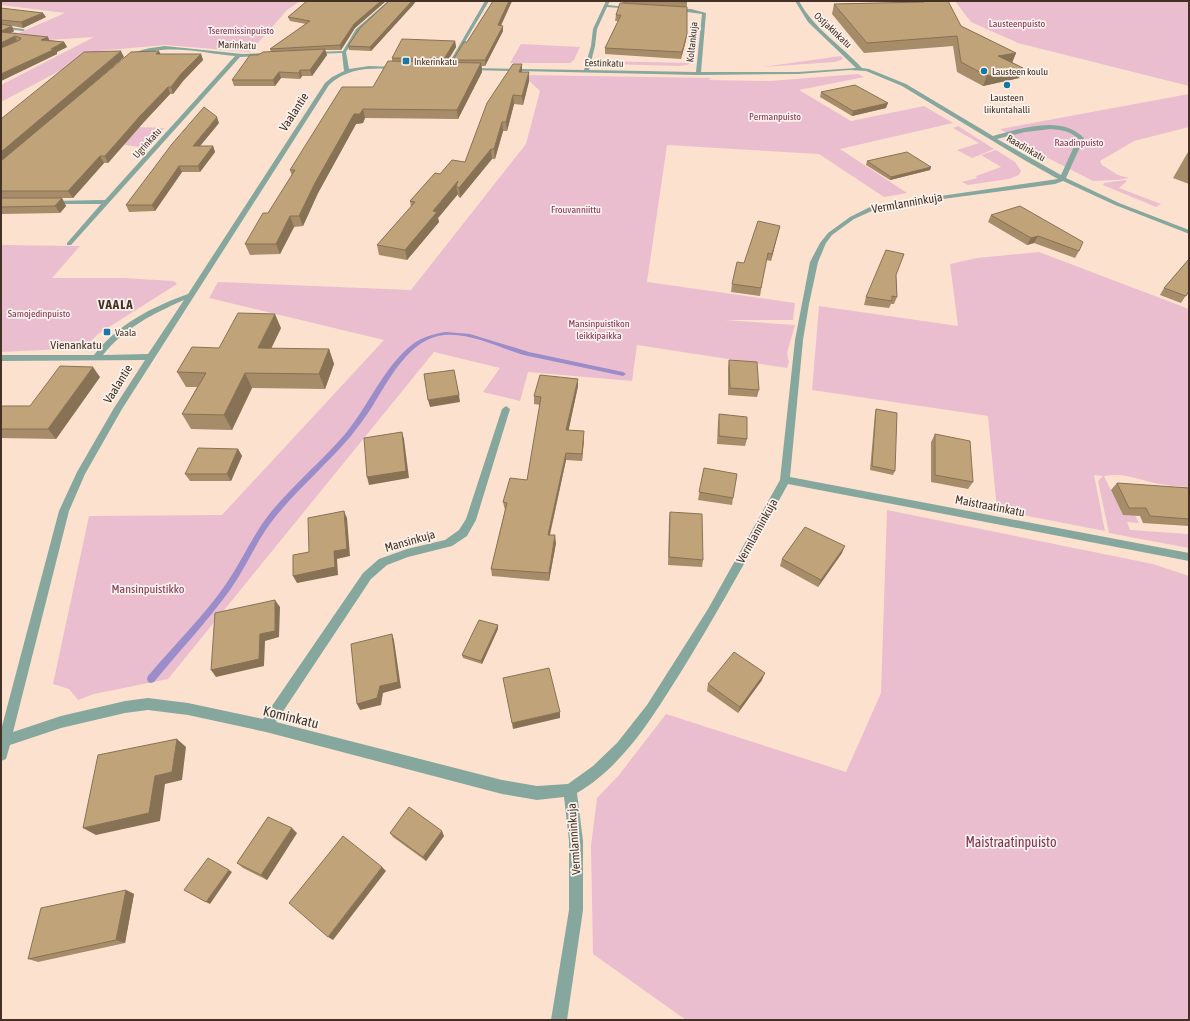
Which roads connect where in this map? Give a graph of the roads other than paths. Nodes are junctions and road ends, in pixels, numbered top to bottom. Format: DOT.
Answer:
graph roads {
  1 [pos="390,1"];
  2 [pos="487,1"];
  3 [pos="608,1"];
  4 [pos="797,1"];
  5 [pos="606,6"];
  6 [pos="637,8"];
  7 [pos="668,9"];
  8 [pos="1,27"];
  9 [pos="23,30"];
  10 [pos="344,52"];
  11 [pos="306,53"];
  12 [pos="276,54"];
  13 [pos="238,56"];
  14 [pos="125,61"];
  15 [pos="402,68"];
  16 [pos="439,68"];
  17 [pos="447,69"];
  18 [pos="454,69"];
  19 [pos="461,69"];
  20 [pos="860,69"];
  21 [pos="346,71"];
  22 [pos="586,72"];
  23 [pos="698,74"];
  24 [pos="992,138"];
  25 [pos="1063,179"];
  26 [pos="46,202"];
  27 [pos="106,202"];
  28 [pos="1189,232"];
  29 [pos="69,244"];
  30 [pos="191,295"];
  31 [pos="97,357"];
  32 [pos="151,357"];
  33 [pos="1,358"];
  34 [pos="506,409"];
  35 [pos="785,480"];
  36 [pos="1189,557"];
  37 [pos="266,726"];
  38 [pos="5,741"];
  39 [pos="1,755"];
  40 [pos="570,790"];
  41 [pos="559,1020"];
  1 -- 10 [label="street"];
  2 -- 17 [label="street"];
  3 -- 5 [label="street"];
  4 -- 20 [label="street, Ostjakinkatu"];
  5 -- 6 [label="street"];
  5 -- 22 [label="street"];
  7 -- 23 [label="street, Koltankuja"];
  8 -- 9 [label="street"];
  10 -- 11 [label="street"];
  10 -- 21 [label="street"];
  12 -- 13 [label="street, Marinkatu"];
  13 -- 14 [label="street, Marinkatu"];
  13 -- 27 [label="street, Ugrinkatu"];
  15 -- 21 [label="street"];
  16 -- 17 [label="street"];
  17 -- 18 [label="street"];
  19 -- 22 [label="street, Eestinkatu"];
  20 -- 23 [label="street, Eestinkatu"];
  20 -- 24 [label="street, Raadinkatu"];
  21 -- 30 [label="street, Vaalantie"];
  22 -- 23 [label="street, Eestinkatu"];
  24 -- 25 [label="street, Raadinkatu"];
  24 -- 25 [label="street"];
  25 -- 28 [label="street, Raadinkatu"];
  25 -- 35 [label="street, Vermlanninkuja"];
  26 -- 27 [label="street"];
  27 -- 29 [label="street, Ugrinkatu"];
  30 -- 31 [label="street"];
  30 -- 32 [label="street, Vaalantie"];
  31 -- 32 [label="street, Vienankatu"];
  31 -- 33 [label="street, Vienankatu"];
  32 -- 38 [label="street, Vaalantie"];
  34 -- 37 [label="street, Mansinkuja"];
  35 -- 36 [label="street, Maistraatinkatu"];
  35 -- 40 [label="street, Vermlanninkuja"];
  37 -- 38 [label="street, Kominkatu"];
  37 -- 40 [label="street, Kominkatu"];
  38 -- 39 [label="street, Vaalantie"];
  40 -- 41 [label="street, Vermlanninkuja"];
}
